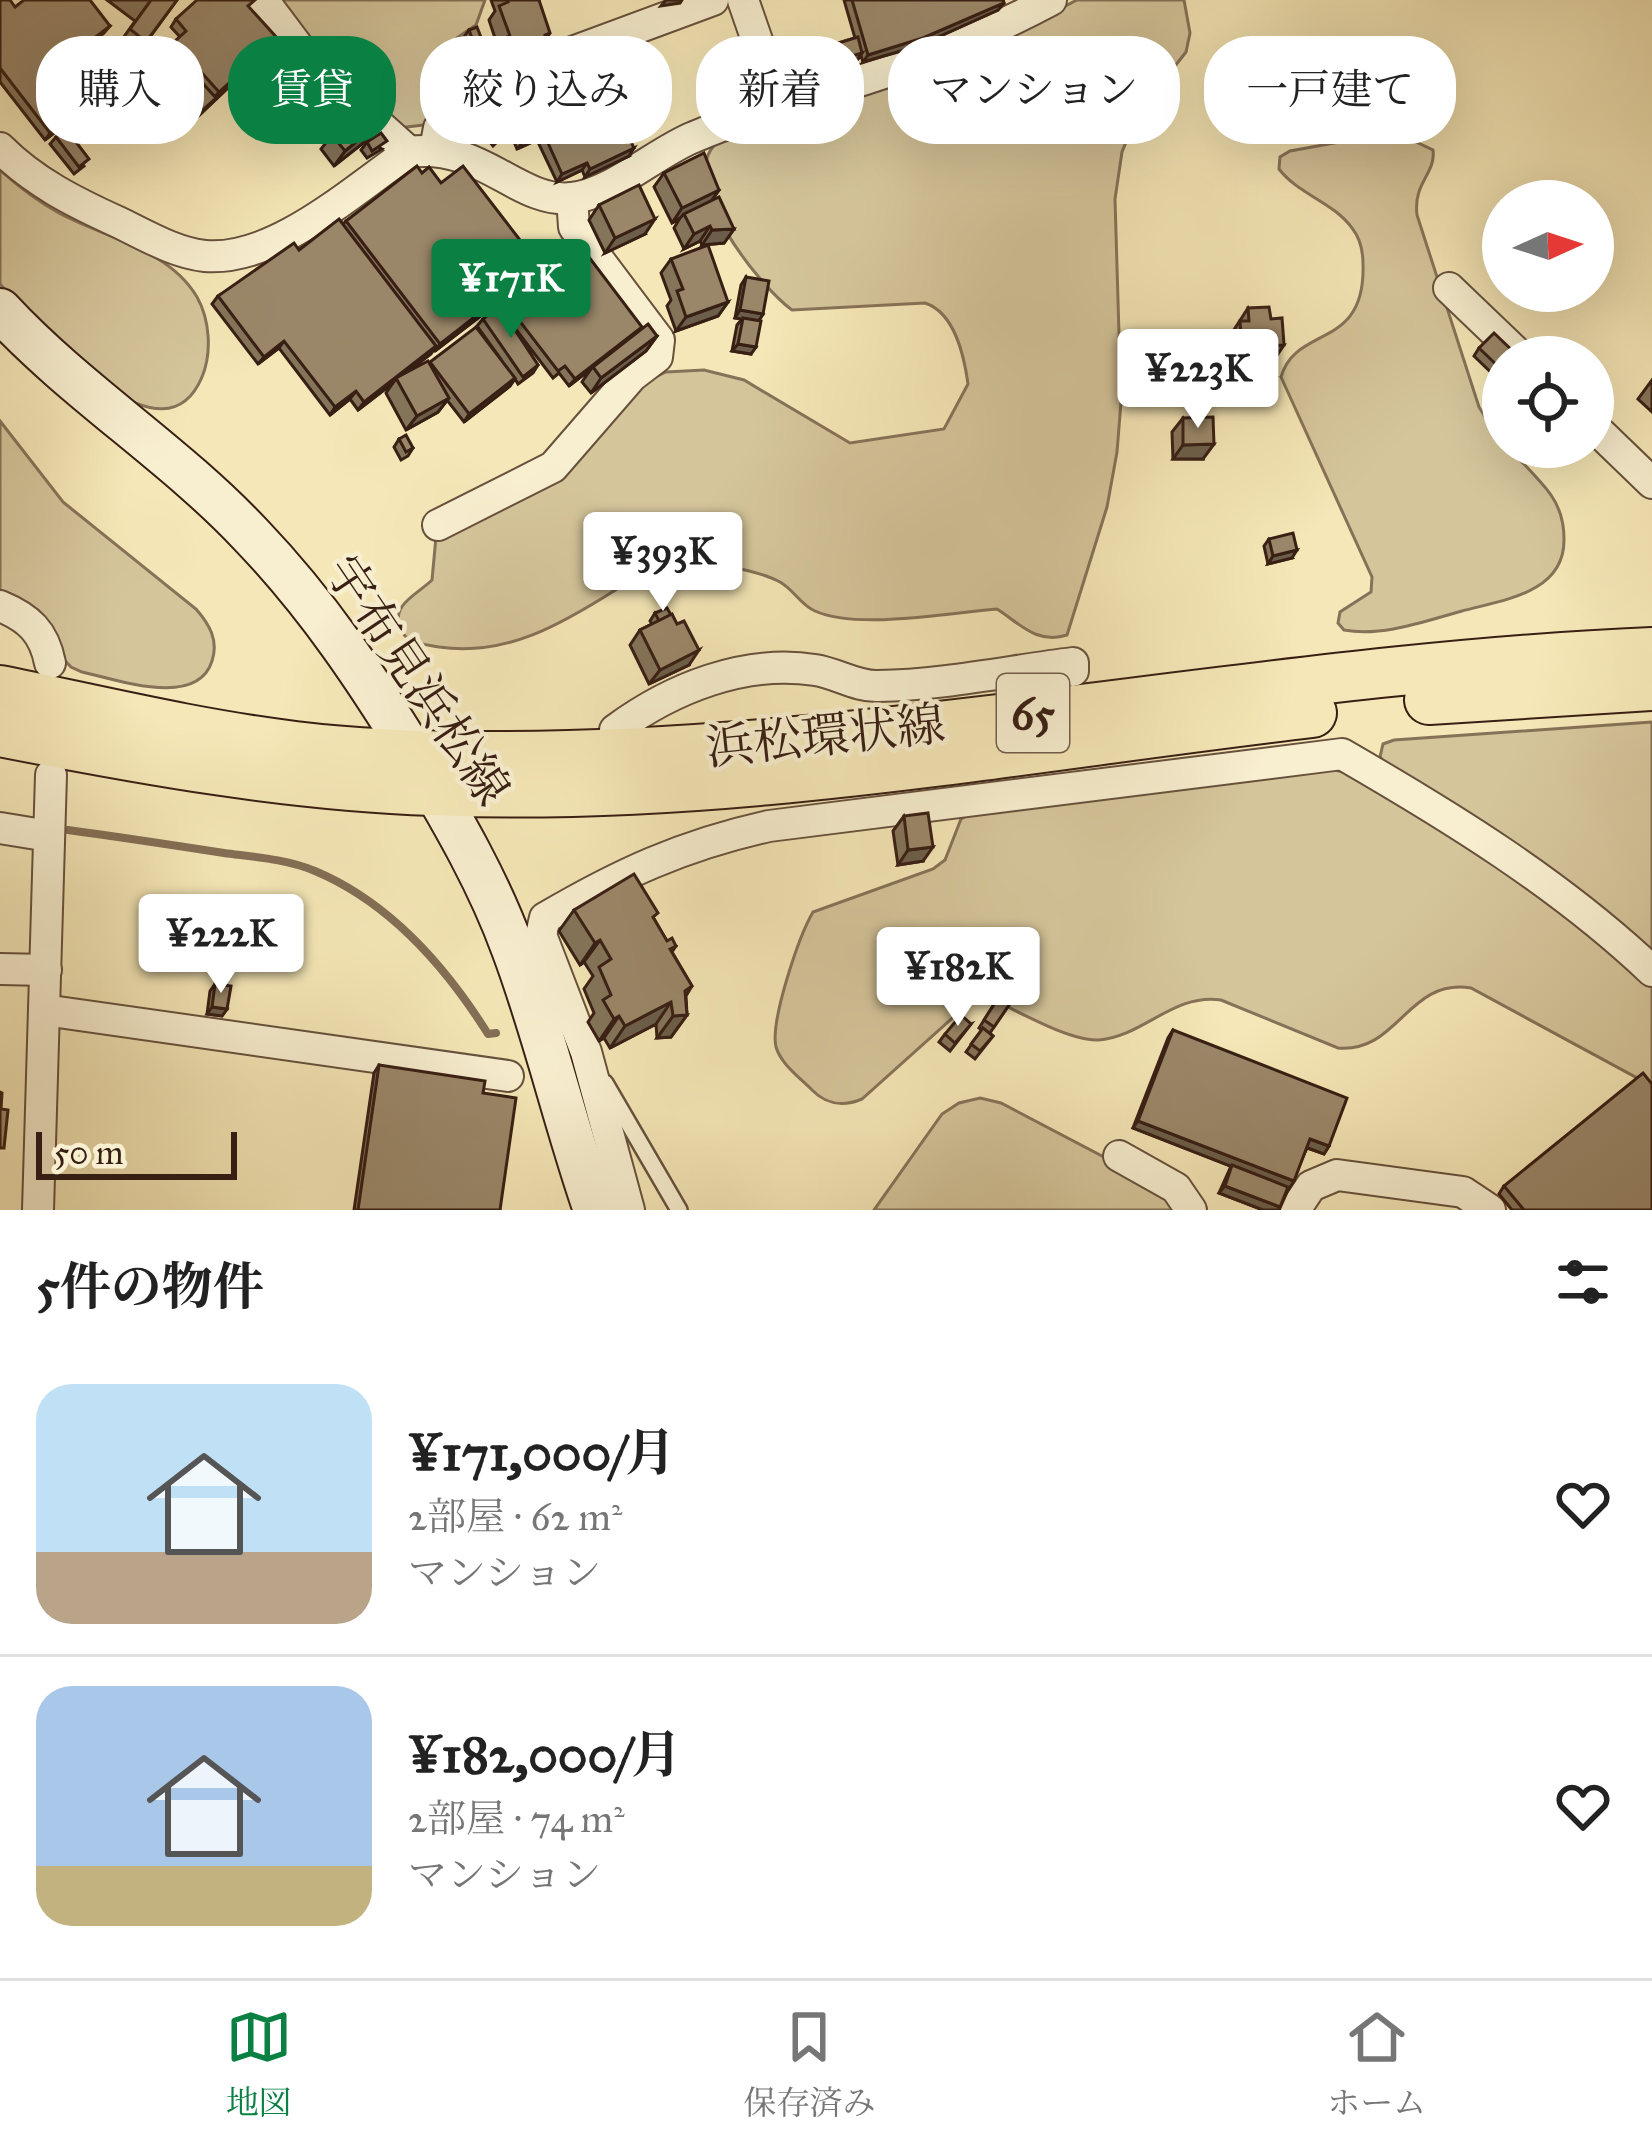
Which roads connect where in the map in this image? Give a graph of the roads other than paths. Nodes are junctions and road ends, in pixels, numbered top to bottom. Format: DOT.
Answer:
graph roads {
  1 [pos="263,0"];
  2 [pos="713,0"];
  3 [pos="742,0"];
  4 [pos="1051,0"];
  5 [pos="754,36"];
  6 [pos="864,79"];
  7 [pos="696,136"];
  8 [pos="0,148"];
  9 [pos="422,150"];
  10 [pos="572,198"];
  11 [pos="1449,288"];
  12 [pos="0,310"];
  13 [pos="1499,336"];
  14 [pos="1614,446"];
  15 [pos="1652,483"];
  16 [pos="438,525"];
  17 [pos="0,606"];
  18 [pos="1652,652"];
  19 [pos="50,663"];
  20 [pos="1073,671"];
  21 [pos="1652,686"];
  22 [pos="0,690"];
  23 [pos="615,730"];
  24 [pos="0,732"];
  25 [pos="879,750"];
  26 [pos="424,772"];
  27 [pos="51,775"];
  28 [pos="0,828"];
  29 [pos="49,836"];
  30 [pos="0,969"];
  31 [pos="46,970"];
  32 [pos="1652,970"];
  33 [pos="44,1010"];
  34 [pos="586,1052"];
  35 [pos="508,1076"];
  36 [pos="1119,1156"];
  37 [pos="39,1203"];
  38 [pos="595,1210"];
  39 [pos="628,1210"];
  40 [pos="679,1210"];
  41 [pos="1191,1210"];
  42 [pos="1295,1210"];
  43 [pos="1490,1210"];
  1 -- 9 [label="street"];
  2 -- 9 [label="street"];
  3 -- 5 [label="street"];
  4 -- 6 [label="street"];
  7 -- 10 [label="street"];
  8 -- 9 [label="street"];
  9 -- 10 [label="street"];
  10 -- 16 [label="street"];
  11 -- 13 [label="street"];
  12 -- 26 [label="main road, 宇布見浜松線"];
  14 -- 15 [label="street"];
  17 -- 19 [label="street"];
  18 -- 25 [label="main road, 浜松環状線 / 65"];
  20 -- 25 [label="street"];
  21 -- 25 [label="main road, 浜松環状線 / 65"];
  22 -- 26 [label="main road, 浜松環状線 / 65"];
  23 -- 25 [label="street"];
  24 -- 26 [label="main road, 浜松環状線 / 65"];
  25 -- 26 [label="main road, 浜松環状線 / 65"];
  25 -- 32 [label="street"];
  25 -- 34 [label="street"];
  26 -- 38 [label="main road, 宇布見浜松線"];
  27 -- 29 [label="street"];
  28 -- 29 [label="street"];
  29 -- 31 [label="street"];
  30 -- 31 [label="street"];
  31 -- 33 [label="street"];
  33 -- 35 [label="street"];
  33 -- 37 [label="street"];
  34 -- 39 [label="street"];
  34 -- 40 [label="lane"];
  36 -- 41 [label="street"];
  42 -- 43 [label="street"];
}
